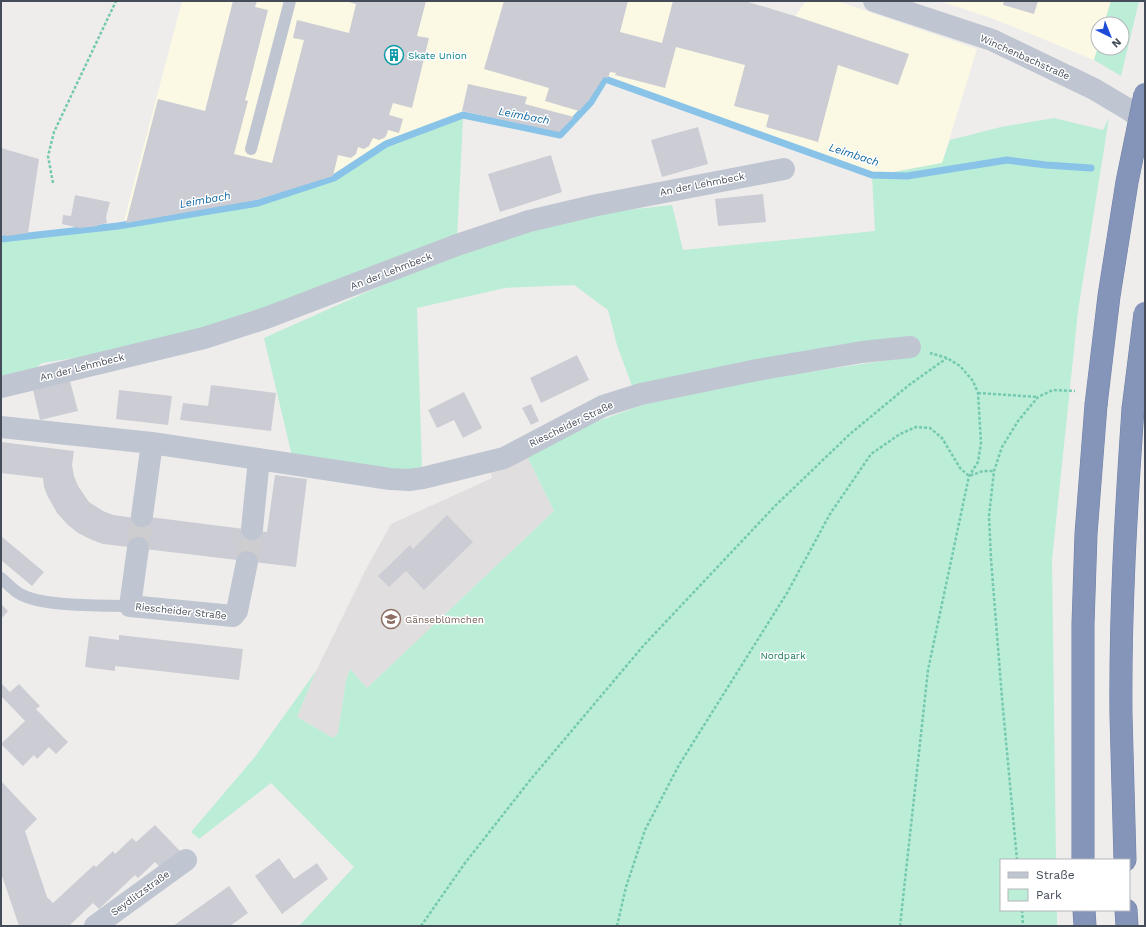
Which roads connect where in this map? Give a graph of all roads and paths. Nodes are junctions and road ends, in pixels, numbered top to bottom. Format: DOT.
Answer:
graph roads {
  1 [pos="116,1"];
  2 [pos="290,1"];
  3 [pos="874,1"];
  4 [pos="1145,94"];
  5 [pos="1145,122"];
  6 [pos="251,149"];
  7 [pos="784,169"];
  8 [pos="53,183"];
  9 [pos="1145,313"];
  10 [pos="910,347"];
  11 [pos="947,358"];
  12 [pos="1,387"];
  13 [pos="1076,391"];
  14 [pos="978,393"];
  15 [pos="1038,397"];
  16 [pos="1,427"];
  17 [pos="152,443"];
  18 [pos="259,459"];
  19 [pos="994,472"];
  20 [pos="969,476"];
  21 [pos="142,516"];
  22 [pos="252,530"];
  23 [pos="138,548"];
  24 [pos="247,562"];
  25 [pos="1,578"];
  26 [pos="130,606"];
  27 [pos="1017,859"];
  28 [pos="1083,859"];
  29 [pos="1125,859"];
  30 [pos="186,860"];
  31 [pos="1022,911"];
  32 [pos="1084,911"];
  33 [pos="1126,911"];
  34 [pos="95,926"];
  35 [pos="421,926"];
  36 [pos="617,926"];
  37 [pos="900,926"];
  38 [pos="1023,926"];
  39 [pos="1085,926"];
  40 [pos="1126,926"];
  1 -- 8 [label="path"];
  2 -- 6 [label="lane"];
  3 -- 5 [label="street, Winchenbachstraße"];
  4 -- 28 [label="highway, bridge"];
  7 -- 12 [label="street, An der Lehmbeck"];
  9 -- 29 [label="highway, bridge"];
  10 -- 11 [label="path"];
  10 -- 18 [label="street, Riescheider Straße"];
  11 -- 14 [label="path"];
  11 -- 35 [label="path"];
  13 -- 15 [label="path"];
  14 -- 15 [label="path"];
  14 -- 20 [label="path"];
  15 -- 19 [label="path"];
  16 -- 17 [label="street, Riescheider Straße"];
  17 -- 18 [label="street, Riescheider Straße"];
  17 -- 21 [label="street"];
  18 -- 22 [label="street"];
  19 -- 20 [label="path"];
  19 -- 27 [label="path"];
  20 -- 36 [label="path"];
  20 -- 37 [label="path"];
  23 -- 26 [label="street, Riescheider Straße"];
  24 -- 26 [label="street, Riescheider Straße"];
  25 -- 26 [label="lane"];
  30 -- 34 [label="street, Seydlitzstraße"];
  31 -- 38 [label="path"];
  32 -- 39 [label="highway"];
  33 -- 40 [label="highway"];
}
